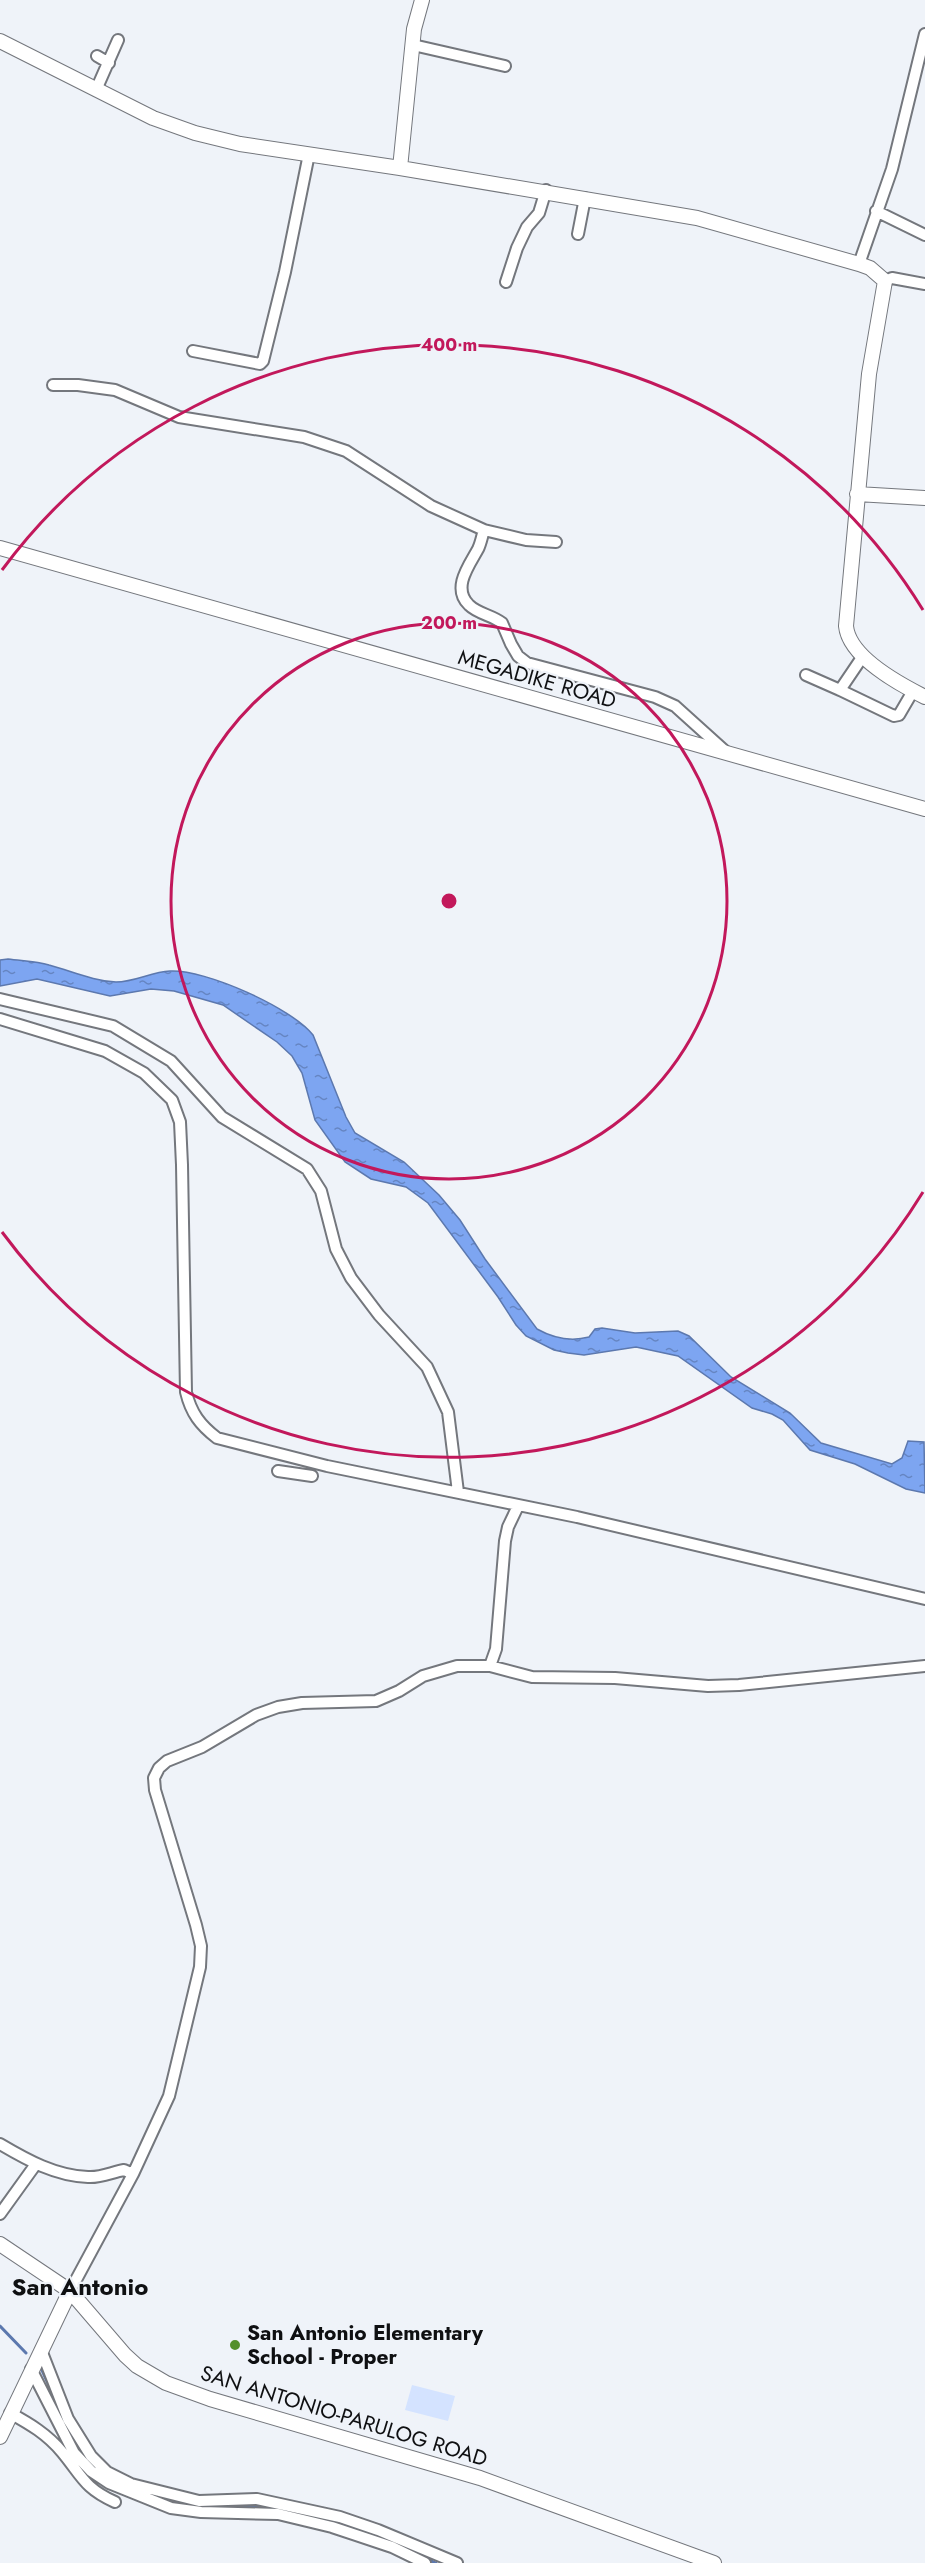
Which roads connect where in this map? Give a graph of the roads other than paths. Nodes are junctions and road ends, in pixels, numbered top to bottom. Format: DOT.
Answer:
graph roads {
  1 [pos="422,0"];
  2 [pos="925,34"];
  3 [pos="118,40"];
  4 [pos="0,41"];
  5 [pos="413,45"];
  6 [pos="96,56"];
  7 [pos="110,63"];
  8 [pos="504,66"];
  9 [pos="96,90"];
  10 [pos="309,154"];
  11 [pos="400,168"];
  12 [pos="546,190"];
  13 [pos="585,198"];
  14 [pos="876,211"];
  15 [pos="578,234"];
  16 [pos="925,236"];
  17 [pos="859,264"];
  18 [pos="885,281"];
  19 [pos="506,282"];
  20 [pos="922,283"];
  21 [pos="193,351"];
  22 [pos="53,385"];
  23 [pos="858,494"];
  24 [pos="925,498"];
  25 [pos="484,530"];
  26 [pos="556,542"];
  27 [pos="0,548"];
  28 [pos="863,656"];
  29 [pos="806,675"];
  30 [pos="840,690"];
  31 [pos="919,694"];
  32 [pos="726,752"];
  33 [pos="925,809"];
  34 [pos="0,999"];
  35 [pos="0,1019"];
  36 [pos="278,1471"];
  37 [pos="312,1476"];
  38 [pos="458,1492"];
  39 [pos="518,1506"];
  40 [pos="925,1599"];
  41 [pos="490,1666"];
  42 [pos="925,1666"];
  43 [pos="0,2144"];
  44 [pos="36,2164"];
  45 [pos="133,2174"];
  46 [pos="0,2214"];
  47 [pos="0,2244"];
  48 [pos="70,2292"];
  49 [pos="41,2350"];
  50 [pos="31,2369"];
  51 [pos="10,2413"];
  52 [pos="0,2438"];
  53 [pos="115,2502"];
  54 [pos="425,2563"];
  55 [pos="456,2563"];
  56 [pos="714,2563"];
  1 -- 5 [label="street"];
  2 -- 14 [label="street"];
  3 -- 7 [label="street"];
  4 -- 9 [label="street"];
  5 -- 8 [label="street"];
  5 -- 11 [label="street"];
  6 -- 7 [label="street"];
  7 -- 9 [label="street"];
  9 -- 10 [label="street"];
  10 -- 11 [label="street"];
  10 -- 21 [label="street"];
  11 -- 12 [label="street"];
  12 -- 13 [label="street"];
  12 -- 19 [label="street"];
  13 -- 15 [label="street"];
  13 -- 17 [label="street"];
  14 -- 16 [label="street"];
  14 -- 17 [label="street"];
  17 -- 18 [label="street"];
  18 -- 20 [label="street"];
  18 -- 23 [label="street"];
  22 -- 25 [label="street"];
  23 -- 24 [label="street"];
  23 -- 28 [label="street"];
  25 -- 26 [label="street"];
  25 -- 32 [label="street"];
  27 -- 32 [label="street, MEGADIKE ROAD"];
  28 -- 30 [label="street"];
  28 -- 31 [label="street"];
  29 -- 30 [label="street"];
  30 -- 31 [label="street"];
  32 -- 33 [label="street, MEGADIKE ROAD"];
  34 -- 38 [label="street"];
  35 -- 38 [label="street"];
  36 -- 37 [label="street"];
  38 -- 39 [label="street"];
  39 -- 40 [label="street"];
  39 -- 41 [label="street"];
  41 -- 42 [label="street"];
  41 -- 45 [label="street"];
  43 -- 44 [label="street"];
  44 -- 45 [label="street"];
  44 -- 46 [label="street"];
  45 -- 48 [label="street"];
  47 -- 48 [label="street, SAN ANTONIO-PARULOG ROAD"];
  48 -- 49 [label="street"];
  48 -- 56 [label="street, SAN ANTONIO-PARULOG ROAD"];
  49 -- 50 [label="street"];
  49 -- 55 [label="street"];
  50 -- 51 [label="street"];
  50 -- 54 [label="street"];
  51 -- 52 [label="street"];
  51 -- 53 [label="street"];
}
